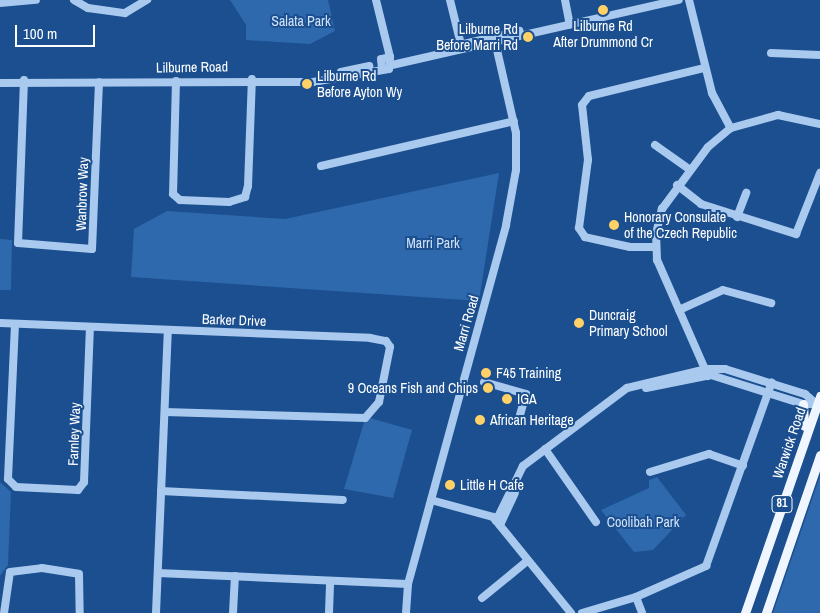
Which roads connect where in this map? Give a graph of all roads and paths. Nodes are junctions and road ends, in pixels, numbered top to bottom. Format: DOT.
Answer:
graph roads {
  1 [pos="36,0"];
  2 [pos="74,0"];
  3 [pos="147,0"];
  4 [pos="371,0"];
  5 [pos="376,0"];
  6 [pos="450,0"];
  7 [pos="565,0"];
  8 [pos="657,0"];
  9 [pos="679,0"];
  10 [pos="689,0"];
  11 [pos="0,3"];
  12 [pos="570,22"];
  13 [pos="495,40"];
  14 [pos="461,48"];
  15 [pos="771,53"];
  16 [pos="820,55"];
  17 [pos="387,61"];
  18 [pos="704,68"];
  19 [pos="0,79"];
  20 [pos="252,81"];
  21 [pos="24,82"];
  22 [pos="0,83"];
  23 [pos="176,83"];
  24 [pos="99,84"];
  25 [pos="514,121"];
  26 [pos="820,124"];
  27 [pos="731,128"];
  28 [pos="655,145"];
  29 [pos="322,166"];
  30 [pos="690,169"];
  31 [pos="820,173"];
  32 [pos="677,185"];
  33 [pos="746,193"];
  34 [pos="738,216"];
  35 [pos="655,247"];
  36 [pos="771,303"];
  37 [pos="679,310"];
  38 [pos="0,323"];
  39 [pos="15,324"];
  40 [pos="90,327"];
  41 [pos="168,330"];
  42 [pos="707,372"];
  43 [pos="484,382"];
  44 [pos="772,382"];
  45 [pos="769,393"];
  46 [pos="819,402"];
  47 [pos="803,404"];
  48 [pos="165,412"];
  49 [pos="520,415"];
  50 [pos="570,435"];
  51 [pos="558,439"];
  52 [pos="546,451"];
  53 [pos="820,455"];
  54 [pos="743,466"];
  55 [pos="794,470"];
  56 [pos="650,472"];
  57 [pos="161,491"];
  58 [pos="343,500"];
  59 [pos="431,500"];
  60 [pos="596,522"];
  61 [pos="498,523"];
  62 [pos="526,562"];
  63 [pos="158,573"];
  64 [pos="235,576"];
  65 [pos="330,581"];
  66 [pos="408,584"];
  67 [pos="636,597"];
  68 [pos="482,598"];
  69 [pos="4,613"];
  70 [pos="80,613"];
  71 [pos="156,613"];
  72 [pos="233,613"];
  73 [pos="328,613"];
  74 [pos="406,613"];
  75 [pos="571,613"];
  76 [pos="582,613"];
  77 [pos="642,613"];
  78 [pos="745,613"];
  79 [pos="766,613"];
  1 -- 11 [label="street"];
  2 -- 3 [label="street"];
  4 -- 17 [label="street"];
  5 -- 17 [label="street"];
  6 -- 14 [label="street"];
  7 -- 12 [label="street"];
  8 -- 12 [label="street, Lilburne Road"];
  9 -- 12 [label="street, Lilburne Road"];
  10 -- 18 [label="street"];
  12 -- 13 [label="street, Lilburne Road"];
  13 -- 14 [label="street, Lilburne Road"];
  13 -- 25 [label="street, Marri Road"];
  14 -- 17 [label="street, Lilburne Road"];
  15 -- 16 [label="street"];
  17 -- 20 [label="street, Lilburne Road"];
  18 -- 27 [label="street"];
  18 -- 35 [label="street"];
  19 -- 21 [label="street, Lilburne Road"];
  20 -- 23 [label="street, Lilburne Road"];
  20 -- 23 [label="street"];
  21 -- 22 [label="street, Lilburne Road"];
  21 -- 24 [label="street, Lilburne Road"];
  21 -- 24 [label="street, Wanbrow Way"];
  23 -- 24 [label="street, Lilburne Road"];
  25 -- 29 [label="street"];
  25 -- 59 [label="street, Marri Road"];
  26 -- 27 [label="street"];
  27 -- 30 [label="street"];
  28 -- 30 [label="street"];
  30 -- 32 [label="street"];
  31 -- 34 [label="street"];
  32 -- 34 [label="street"];
  32 -- 35 [label="street"];
  33 -- 34 [label="street"];
  35 -- 37 [label="street"];
  36 -- 37 [label="street"];
  37 -- 42 [label="street"];
  38 -- 39 [label="street, Barker Drive"];
  39 -- 40 [label="street, Barker Drive"];
  39 -- 40 [label="street, Farnley Way"];
  40 -- 41 [label="street, Barker Drive"];
  41 -- 48 [label="street"];
  41 -- 48 [label="street, Barker Drive"];
  42 -- 44 [label="street"];
  42 -- 45 [label="street"];
  42 -- 50 [label="street"];
  42 -- 51 [label="street"];
  43 -- 49 [label="street"];
  44 -- 45 [label="street"];
  44 -- 46 [label="street"];
  45 -- 47 [label="street"];
  45 -- 54 [label="street"];
  46 -- 47 [label="street"];
  46 -- 55 [label="main road, Warwick Road / 81"];
  47 -- 55 [label="main road"];
  48 -- 57 [label="street"];
  50 -- 51 [label="street"];
  50 -- 52 [label="street"];
  51 -- 52 [label="street"];
  52 -- 60 [label="street"];
  52 -- 61 [label="street"];
  53 -- 79 [label="main road, 81"];
  54 -- 56 [label="street"];
  54 -- 67 [label="street"];
  55 -- 78 [label="main road, Warwick Road / 81"];
  57 -- 58 [label="street"];
  57 -- 63 [label="street"];
  59 -- 61 [label="street"];
  59 -- 66 [label="street, Marri Road"];
  61 -- 62 [label="street"];
  62 -- 68 [label="street"];
  62 -- 75 [label="street"];
  63 -- 64 [label="street"];
  63 -- 71 [label="street"];
  64 -- 65 [label="street"];
  64 -- 72 [label="street"];
  65 -- 66 [label="street"];
  65 -- 73 [label="street"];
  66 -- 74 [label="street, Marri Road"];
  67 -- 76 [label="street"];
  67 -- 77 [label="street"];
  69 -- 70 [label="street"];
}
